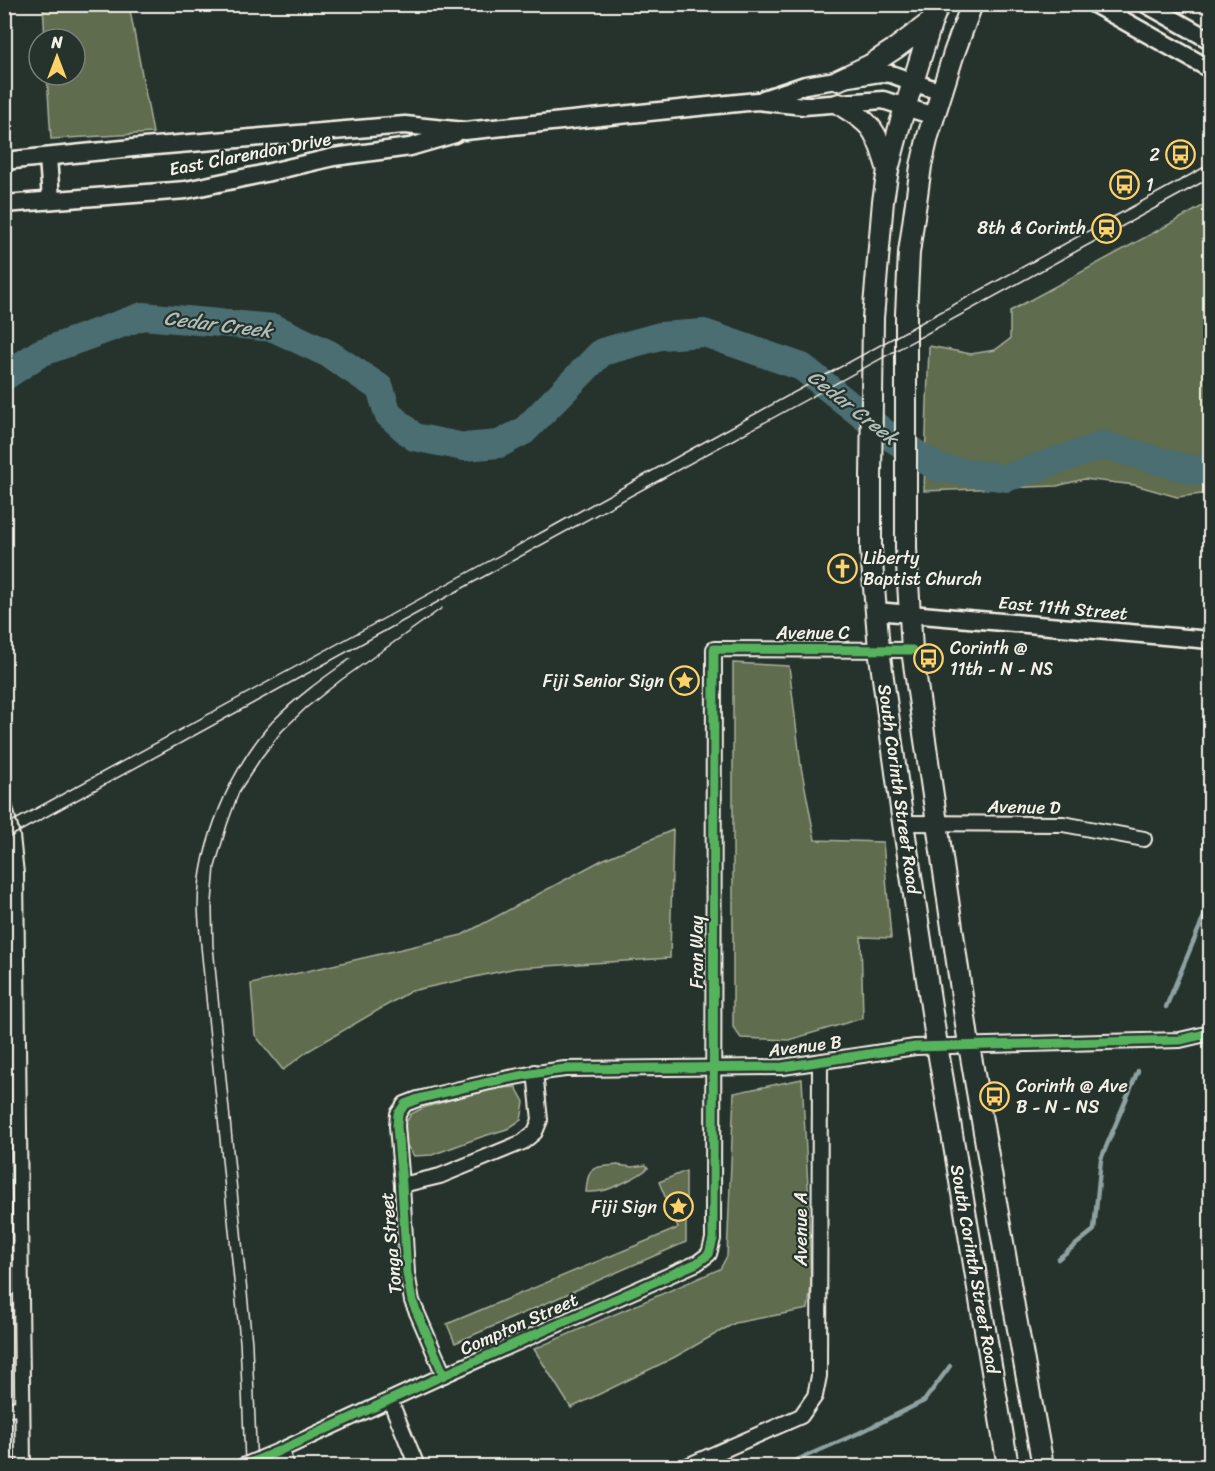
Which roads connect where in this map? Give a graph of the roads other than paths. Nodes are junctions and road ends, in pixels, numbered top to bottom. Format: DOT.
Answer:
graph roads {
  1 [pos="972,4"];
  2 [pos="1094,4"];
  3 [pos="1146,4"];
  4 [pos="935,13"];
  5 [pos="1210,40"];
  6 [pos="1210,69"];
  7 [pos="838,80"];
  8 [pos="913,82"];
  9 [pos="941,92"];
  10 [pos="757,101"];
  11 [pos="839,104"];
  12 [pos="905,107"];
  13 [pos="934,116"];
  14 [pos="465,131"];
  15 [pos="48,157"];
  16 [pos="4,161"];
  17 [pos="888,170"];
  18 [pos="51,200"];
  19 [pos="4,204"];
  20 [pos="876,611"];
  21 [pos="910,613"];
  22 [pos="1210,640"];
  23 [pos="714,649"];
  24 [pos="879,649"];
  25 [pos="912,650"];
  26 [pos="4,804"];
  27 [pos="903,823"];
  28 [pos="936,824"];
  29 [pos="1144,838"];
  30 [pos="1210,1035"];
  31 [pos="969,1045"];
  32 [pos="938,1046"];
  33 [pos="820,1062"];
  34 [pos="713,1068"];
  35 [pos="535,1072"];
  36 [pos="405,1104"];
  37 [pos="11,1140"];
  38 [pos="402,1185"];
  39 [pos="708,1254"];
  40 [pos="1025,1367"];
  41 [pos="993,1373"];
  42 [pos="444,1375"];
  43 [pos="390,1400"];
  44 [pos="4,1408"];
  45 [pos="22,1408"];
  46 [pos="281,1450"];
  47 [pos="22,1467"];
  48 [pos="243,1467"];
  49 [pos="286,1467"];
  50 [pos="417,1467"];
  51 [pos="687,1467"];
  52 [pos="1008,1467"];
  53 [pos="1043,1467"];
  1 -- 9 [label="main road, South Corinth Street Road"];
  2 -- 6 [label="street"];
  3 -- 5 [label="street"];
  4 -- 7 [label="main road"];
  4 -- 8 [label="main road, South Corinth Street Road"];
  7 -- 8 [label="street, East Clarendon Drive"];
  7 -- 10 [label="street, East Clarendon Drive"];
  8 -- 9 [label="street, East Clarendon Drive"];
  8 -- 12 [label="main road, South Corinth Street Road"];
  9 -- 13 [label="main road, South Corinth Street Road"];
  10 -- 11 [label="street, East Clarendon Drive"];
  10 -- 14 [label="street, East Clarendon Drive"];
  11 -- 12 [label="street, East Clarendon Drive"];
  11 -- 17 [label="main road"];
  12 -- 13 [label="street, East Clarendon Drive"];
  12 -- 17 [label="main road, South Corinth Street Road"];
  13 -- 21 [label="main road, South Corinth Street Road"];
  14 -- 15 [label="street, East Clarendon Drive"];
  14 -- 18 [label="street, East Clarendon Drive"];
  15 -- 16 [label="street, East Clarendon Drive"];
  15 -- 18 [label="street"];
  17 -- 20 [label="main road, South Corinth Street Road"];
  18 -- 19 [label="street, East Clarendon Drive"];
  20 -- 21 [label="street, East 11th Street"];
  20 -- 24 [label="main road, South Corinth Street Road"];
  21 -- 22 [label="street, East 11th Street"];
  21 -- 25 [label="main road, South Corinth Street Road"];
  23 -- 24 [label="street, Avenue C"];
  23 -- 34 [label="street, Fran Way"];
  24 -- 25 [label="street, Avenue C"];
  24 -- 27 [label="main road, South Corinth Street Road"];
  25 -- 28 [label="main road, South Corinth Street Road"];
  26 -- 37 [label="street"];
  27 -- 28 [label="street, Avenue D"];
  27 -- 32 [label="main road, South Corinth Street Road"];
  28 -- 29 [label="street, Avenue D"];
  28 -- 31 [label="main road, South Corinth Street Road"];
  30 -- 31 [label="street, Avenue B"];
  31 -- 32 [label="street, Avenue B"];
  31 -- 40 [label="main road, South Corinth Street Road"];
  32 -- 33 [label="street, Avenue B"];
  32 -- 41 [label="main road, South Corinth Street Road"];
  33 -- 34 [label="street, Avenue B"];
  33 -- 51 [label="street, Avenue A"];
  34 -- 35 [label="street, Avenue B"];
  34 -- 39 [label="street, Fran Way"];
  35 -- 36 [label="street, Avenue B"];
  35 -- 38 [label="street"];
  36 -- 38 [label="street, Tonga Street"];
  37 -- 45 [label="street"];
  38 -- 42 [label="street, Tonga Street"];
  39 -- 42 [label="street, Compton Street"];
  40 -- 41 [label="main road"];
  40 -- 53 [label="main road, South Corinth Street Road"];
  41 -- 52 [label="main road, South Corinth Street Road"];
  42 -- 43 [label="street, Compton Street"];
  43 -- 46 [label="street, Compton Street"];
  43 -- 50 [label="street"];
  44 -- 45 [label="street"];
  45 -- 47 [label="street"];
  46 -- 48 [label="street, Compton Street"];
  46 -- 49 [label="street"];
}
